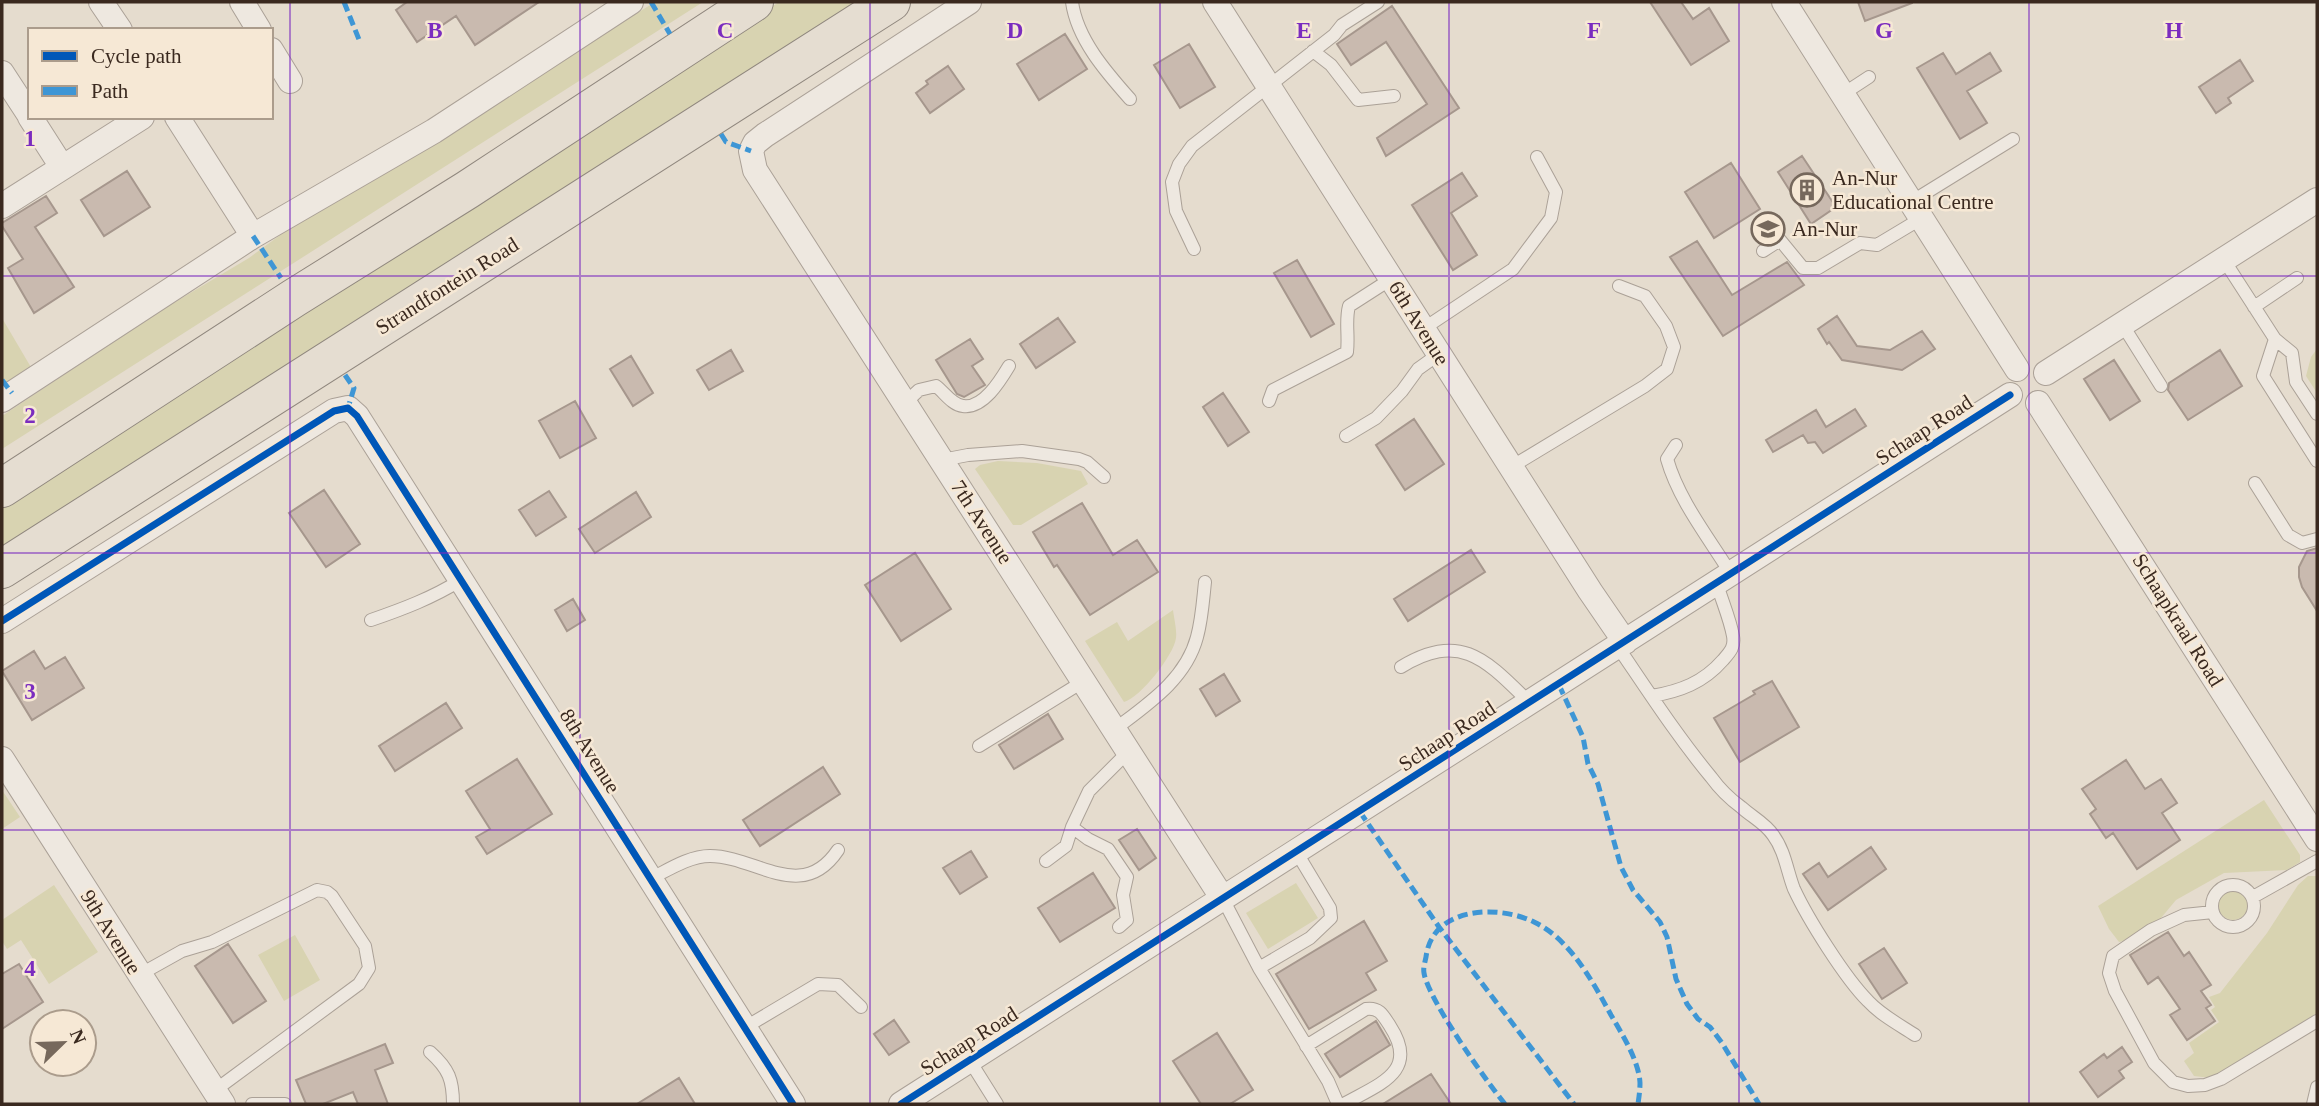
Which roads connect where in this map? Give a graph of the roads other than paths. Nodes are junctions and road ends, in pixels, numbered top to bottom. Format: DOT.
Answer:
graph roads {
  1 [pos="102,2"];
  2 [pos="242,2"];
  3 [pos="631,2"];
  4 [pos="754,2"];
  5 [pos="891,2"];
  6 [pos="969,2"];
  7 [pos="1072,2"];
  8 [pos="1215,2"];
  9 [pos="1378,2"];
  10 [pos="1784,2"];
  11 [pos="119,28"];
  12 [pos="258,28"];
  13 [pos="1313,51"];
  14 [pos="273,53"];
  15 [pos="2,73"];
  16 [pos="1869,77"];
  17 [pos="290,81"];
  18 [pos="1269,87"];
  19 [pos="1843,94"];
  20 [pos="1394,96"];
  21 [pos="1130,99"];
  22 [pos="28,114"];
  23 [pos="31,119"];
  24 [pos="139,119"];
  25 [pos="178,119"];
  26 [pos="2013,139"];
  27 [pos="1537,157"];
  28 [pos="62,167"];
  29 [pos="2317,200"];
  30 [pos="2,206"];
  31 [pos="1917,210"];
  32 [pos="253,236"];
  33 [pos="1194,249"];
  34 [pos="1763,251"];
  35 [pos="2224,260"];
  36 [pos="2297,278"];
  37 [pos="1391,279"];
  38 [pos="1619,285"];
  39 [pos="2254,307"];
  40 [pos="2122,324"];
  41 [pos="1423,329"];
  42 [pos="2274,339"];
  43 [pos="1439,354"];
  44 [pos="1009,366"];
  45 [pos="2017,369"];
  46 [pos="2046,373"];
  47 [pos="2161,386"];
  48 [pos="2010,395"];
  49 [pos="2,400"];
  50 [pos="1269,401"];
  51 [pos="905,403"];
  52 [pos="2038,403"];
  53 [pos="2317,414"];
  54 [pos="1346,436"];
  55 [pos="1676,445"];
  56 [pos="942,460"];
  57 [pos="2317,461"];
  58 [pos="1511,467"];
  59 [pos="1104,477"];
  60 [pos="2255,483"];
  61 [pos="2,488"];
  62 [pos="2317,540"];
  63 [pos="2,569"];
  64 [pos="1724,579"];
  65 [pos="461,580"];
  66 [pos="1205,582"];
  67 [pos="371,620"];
  68 [pos="2,621"];
  69 [pos="1621,645"];
  70 [pos="1401,667"];
  71 [pos="1084,681"];
  72 [pos="1652,696"];
  73 [pos="1530,703"];
  74 [pos="1115,729"];
  75 [pos="979,747"];
  76 [pos="1129,751"];
  77 [pos="2,759"];
  78 [pos="1072,827"];
  79 [pos="2317,839"];
  80 [pos="838,850"];
  81 [pos="1297,852"];
  82 [pos="1046,861"];
  83 [pos="2317,861"];
  84 [pos="650,879"];
  85 [pos="2253,897"];
  86 [pos="1223,899"];
  87 [pos="2213,912"];
  88 [pos="1119,927"];
  89 [pos="1259,968"];
  90 [pos="139,975"];
  91 [pos="860,1007"];
  92 [pos="2317,1020"];
  93 [pos="744,1028"];
  94 [pos="1915,1035"];
  95 [pos="1306,1046"];
  96 [pos="430,1052"];
  97 [pos="970,1061"];
  98 [pos="2317,1087"];
  99 [pos="219,1098"];
  100 [pos="252,1104"];
  101 [pos="285,1104"];
  102 [pos="453,1104"];
  103 [pos="793,1104"];
  104 [pos="901,1104"];
  105 [pos="998,1104"];
  106 [pos="1338,1104"];
  107 [pos="1345,1104"];
  108 [pos="2313,1104"];
  1 -- 11 [label="street"];
  2 -- 12 [label="street"];
  3 -- 32 [label="street"];
  4 -- 61 [label="main road"];
  5 -- 63 [label="main road, Strandfontein Road"];
  6 -- 51 [label="street, 7th Avenue"];
  7 -- 21 [label="lane"];
  8 -- 18 [label="street, 6th Avenue"];
  9 -- 13 [label="lane"];
  10 -- 19 [label="street"];
  13 -- 18 [label="lane"];
  13 -- 20 [label="lane"];
  14 -- 17 [label="street"];
  15 -- 22 [label="street"];
  16 -- 19 [label="lane"];
  18 -- 33 [label="lane"];
  18 -- 37 [label="street, 6th Avenue"];
  19 -- 31 [label="street"];
  23 -- 28 [label="street"];
  24 -- 28 [label="street"];
  25 -- 32 [label="street"];
  26 -- 31 [label="lane"];
  27 -- 41 [label="lane"];
  28 -- 30 [label="street"];
  29 -- 35 [label="street"];
  31 -- 34 [label="lane"];
  31 -- 45 [label="street"];
  32 -- 49 [label="street"];
  35 -- 39 [label="lane"];
  35 -- 40 [label="street"];
  36 -- 39 [label="lane"];
  37 -- 41 [label="street, 6th Avenue"];
  37 -- 50 [label="lane"];
  38 -- 58 [label="lane"];
  39 -- 42 [label="lane"];
  40 -- 46 [label="street"];
  40 -- 47 [label="lane"];
  41 -- 43 [label="street, 6th Avenue"];
  42 -- 53 [label="lane"];
  42 -- 57 [label="lane"];
  43 -- 54 [label="lane"];
  43 -- 58 [label="street, 6th Avenue"];
  44 -- 51 [label="lane"];
  45 -- 46 [label="street"];
  45 -- 48 [label="street"];
  46 -- 52 [label="street"];
  48 -- 52 [label="street"];
  48 -- 64 [label="street, Schaap Road"];
  51 -- 56 [label="street, 7th Avenue"];
  52 -- 79 [label="street, Schaapkraal Road"];
  55 -- 64 [label="lane"];
  56 -- 59 [label="lane"];
  56 -- 71 [label="street, 7th Avenue"];
  58 -- 69 [label="street, 6th Avenue"];
  60 -- 62 [label="lane"];
  64 -- 69 [label="street, Schaap Road"];
  64 -- 72 [label="lane"];
  65 -- 67 [label="lane"];
  65 -- 68 [label="street, 8th Avenue"];
  65 -- 84 [label="street, 8th Avenue"];
  66 -- 74 [label="lane"];
  69 -- 72 [label="lane"];
  69 -- 73 [label="street, Schaap Road"];
  70 -- 73 [label="lane"];
  71 -- 74 [label="street, 7th Avenue"];
  71 -- 75 [label="lane"];
  72 -- 94 [label="lane"];
  73 -- 81 [label="street, Schaap Road"];
  74 -- 76 [label="street, 7th Avenue"];
  76 -- 78 [label="lane"];
  76 -- 86 [label="street, 7th Avenue"];
  77 -- 90 [label="street, 9th Avenue"];
  78 -- 82 [label="lane"];
  78 -- 88 [label="lane"];
  80 -- 84 [label="lane"];
  81 -- 86 [label="street, Schaap Road"];
  81 -- 89 [label="lane"];
  83 -- 85 [label="lane"];
  84 -- 93 [label="street, 8th Avenue"];
  85 -- 87 [label="lane"];
  85 -- 87 [label="lane"];
  86 -- 89 [label="lane"];
  86 -- 97 [label="street, Schaap Road"];
  87 -- 92 [label="lane"];
  89 -- 95 [label="lane"];
  90 -- 99 [label="street, 9th Avenue"];
  90 -- 99 [label="lane"];
  91 -- 93 [label="lane"];
  93 -- 103 [label="street, 8th Avenue"];
  95 -- 106 [label="lane"];
  95 -- 107 [label="lane"];
  96 -- 102 [label="lane"];
  97 -- 104 [label="street, Schaap Road"];
  97 -- 105 [label="lane"];
  98 -- 108 [label="lane"];
  100 -- 101 [label="lane"];
}
